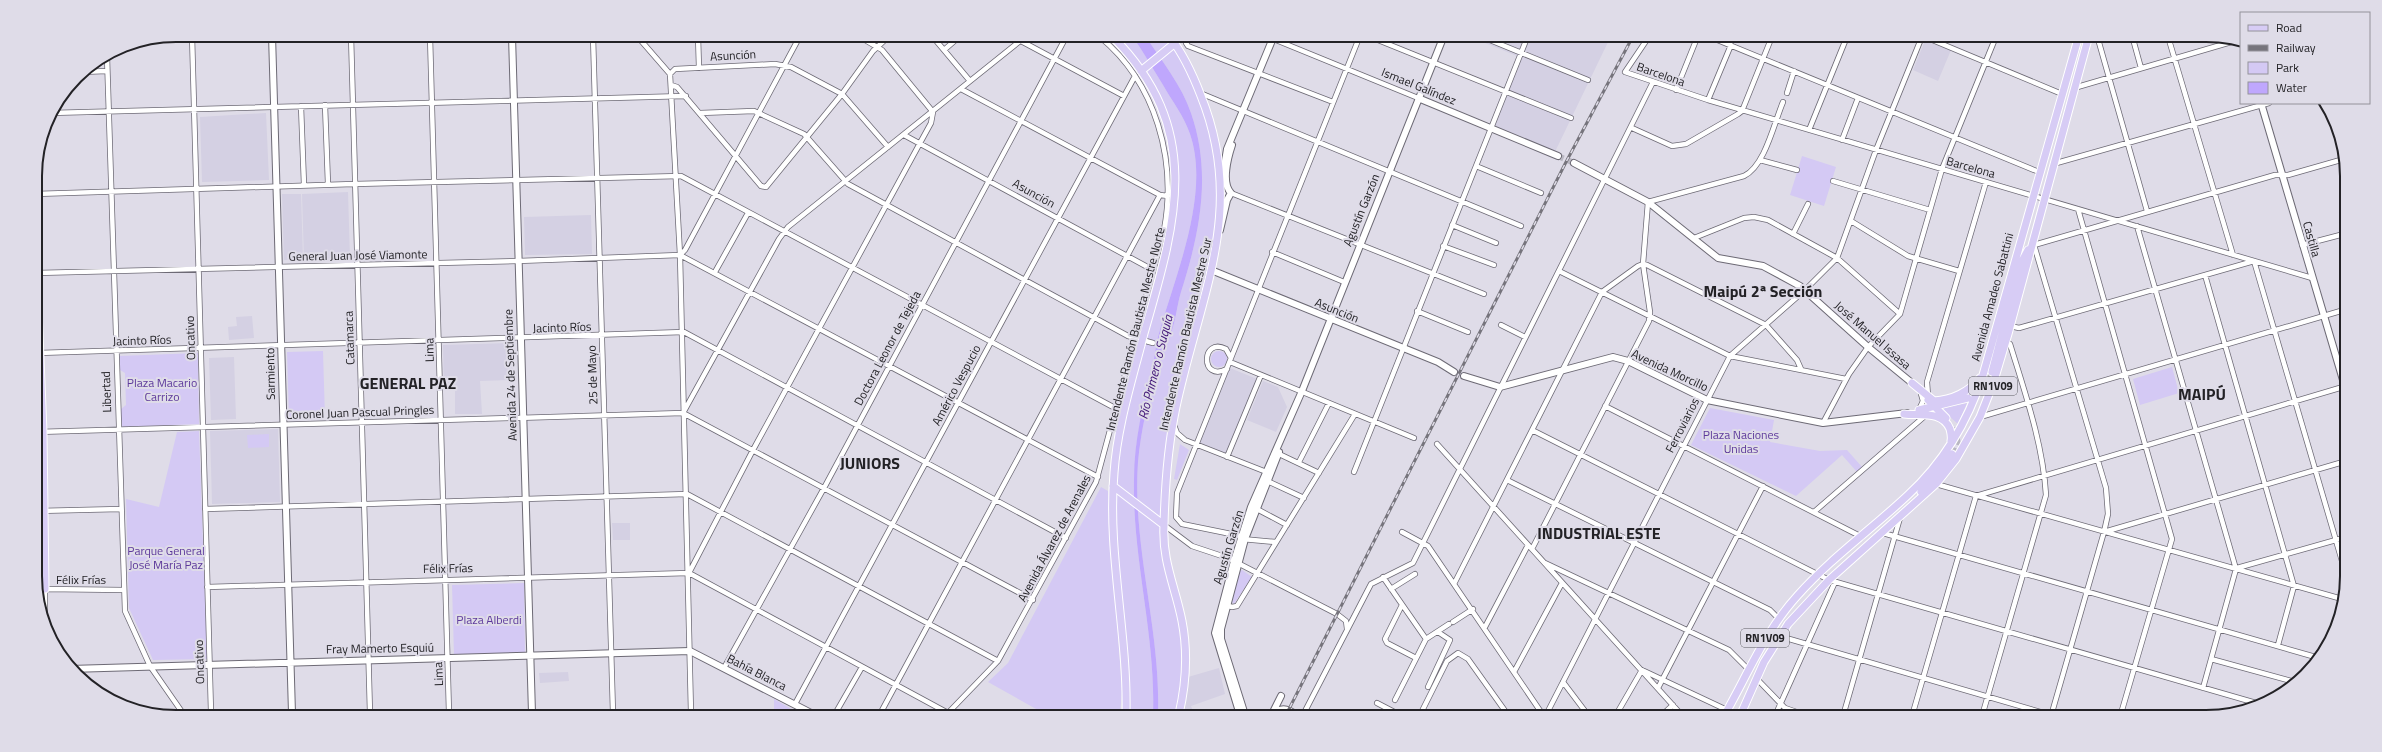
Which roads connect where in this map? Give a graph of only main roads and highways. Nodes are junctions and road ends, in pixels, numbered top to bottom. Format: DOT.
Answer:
graph roads {
  1 [pos="272,42"];
  2 [pos="512,42"];
  3 [pos="1116,42"];
  4 [pos="1172,42"];
  5 [pos="1271,42"];
  6 [pos="1441,42"];
  7 [pos="2077,42"];
  8 [pos="2087,42"];
  9 [pos="1138,74"];
  10 [pos="1418,98"];
  11 [pos="2261,104"];
  12 [pos="1243,111"];
  13 [pos="1558,156"];
  14 [pos="1574,163"];
  15 [pos="1222,188"];
  16 [pos="1219,234"];
  17 [pos="2032,246"];
  18 [pos="1211,270"];
  19 [pos="1330,319"];
  20 [pos="2340,370"];
  21 [pos="1454,372"];
  22 [pos="1992,372"];
  23 [pos="1464,376"];
  24 [pos="1982,376"];
  25 [pos="1912,383"];
  26 [pos="1923,392"];
  27 [pos="1968,398"];
  28 [pos="1935,407"];
  29 [pos="1919,410"];
  30 [pos="1904,414"];
  31 [pos="1954,427"];
  32 [pos="1950,451"];
  33 [pos="1116,488"];
  34 [pos="1162,524"];
  35 [pos="1843,569"];
  36 [pos="1225,605"];
  37 [pos="690,651"];
  38 [pos="529,655"];
  39 [pos="289,662"];
  40 [pos="80,669"];
  41 [pos="1281,696"];
  42 [pos="292,710"];
  43 [pos="532,710"];
  44 [pos="806,710"];
  45 [pos="1126,710"];
  46 [pos="1180,710"];
  47 [pos="1238,710"];
  48 [pos="1243,710"];
  49 [pos="1274,710"];
  50 [pos="1279,710"];
  51 [pos="1289,710"];
  52 [pos="1727,710"];
  53 [pos="1743,710"];
  1 -- 39 [label="main road, Sarmiento"];
  2 -- 38 [label="main road, Avenida 24 de Septiembre"];
  3 -- 9 [label="main road, Intendente Ramón Bautista Mestre Norte"];
  4 -- 9 [label="main road"];
  4 -- 15 [label="main road, Intendente Ramón Bautista Mestre Sur"];
  5 -- 12 [label="main road"];
  6 -- 10 [label="main road, Agustín Garzón"];
  7 -- 24 [label="main road, Avenida Amadeo Sabattini / RN1V09"];
  8 -- 17 [label="main road, Avenida Amadeo Sabattini / RN1V09"];
  9 -- 33 [label="main road, Intendente Ramón Bautista Mestre Norte, bridge"];
  10 -- 13 [label="main road, Ismael Galíndez"];
  10 -- 19 [label="main road, Agustín Garzón"];
  11 -- 20 [label="main road, Castilla"];
  12 -- 15 [label="main road"];
  12 -- 16 [label="main road"];
  14 -- 25 [label="main road, José Manuel Issasa"];
  15 -- 16 [label="main road, Intendente Ramón Bautista Mestre Sur"];
  16 -- 18 [label="main road, Intendente Ramón Bautista Mestre Sur"];
  17 -- 22 [label="main road"];
  17 -- 35 [label="main road, Avenida Amadeo Sabattini / RN1V09"];
  18 -- 19 [label="main road, Asunción"];
  18 -- 34 [label="main road, Intendente Ramón Bautista Mestre Sur"];
  19 -- 21 [label="main road, Asunción"];
  19 -- 36 [label="main road, Agustín Garzón"];
  23 -- 30 [label="main road, Avenida Morcillo"];
  24 -- 26 [label="main road"];
  24 -- 32 [label="main road, Avenida Amadeo Sabattini / RN1V09"];
  25 -- 26 [label="main road"];
  26 -- 28 [label="main road"];
  27 -- 28 [label="main road"];
  28 -- 29 [label="main road"];
  28 -- 31 [label="main road"];
  29 -- 30 [label="main road, Avenida Morcillo"];
  30 -- 32 [label="main road"];
  32 -- 35 [label="main road"];
  32 -- 52 [label="main road, Avenida Amadeo Sabattini / RN1V09"];
  33 -- 34 [label="main road"];
  33 -- 45 [label="main road, Intendente Ramón Bautista Mestre Norte"];
  34 -- 46 [label="main road, Intendente Ramón Bautista Mestre Sur"];
  35 -- 53 [label="main road, Avenida Amadeo Sabattini / RN1V09"];
  36 -- 47 [label="main road, Agustín Garzón"];
  36 -- 48 [label="main road, Agustín Garzón"];
  37 -- 38 [label="main road, Fray Mamerto Esquiú"];
  37 -- 44 [label="main road, Bahía Blanca"];
  38 -- 39 [label="main road, Fray Mamerto Esquiú"];
  38 -- 43 [label="main road, Avenida 24 de Septiembre"];
  39 -- 40 [label="main road, Fray Mamerto Esquiú"];
  39 -- 42 [label="main road, Sarmiento"];
  41 -- 49 [label="main road"];
  50 -- 51 [label="main road"];
}
